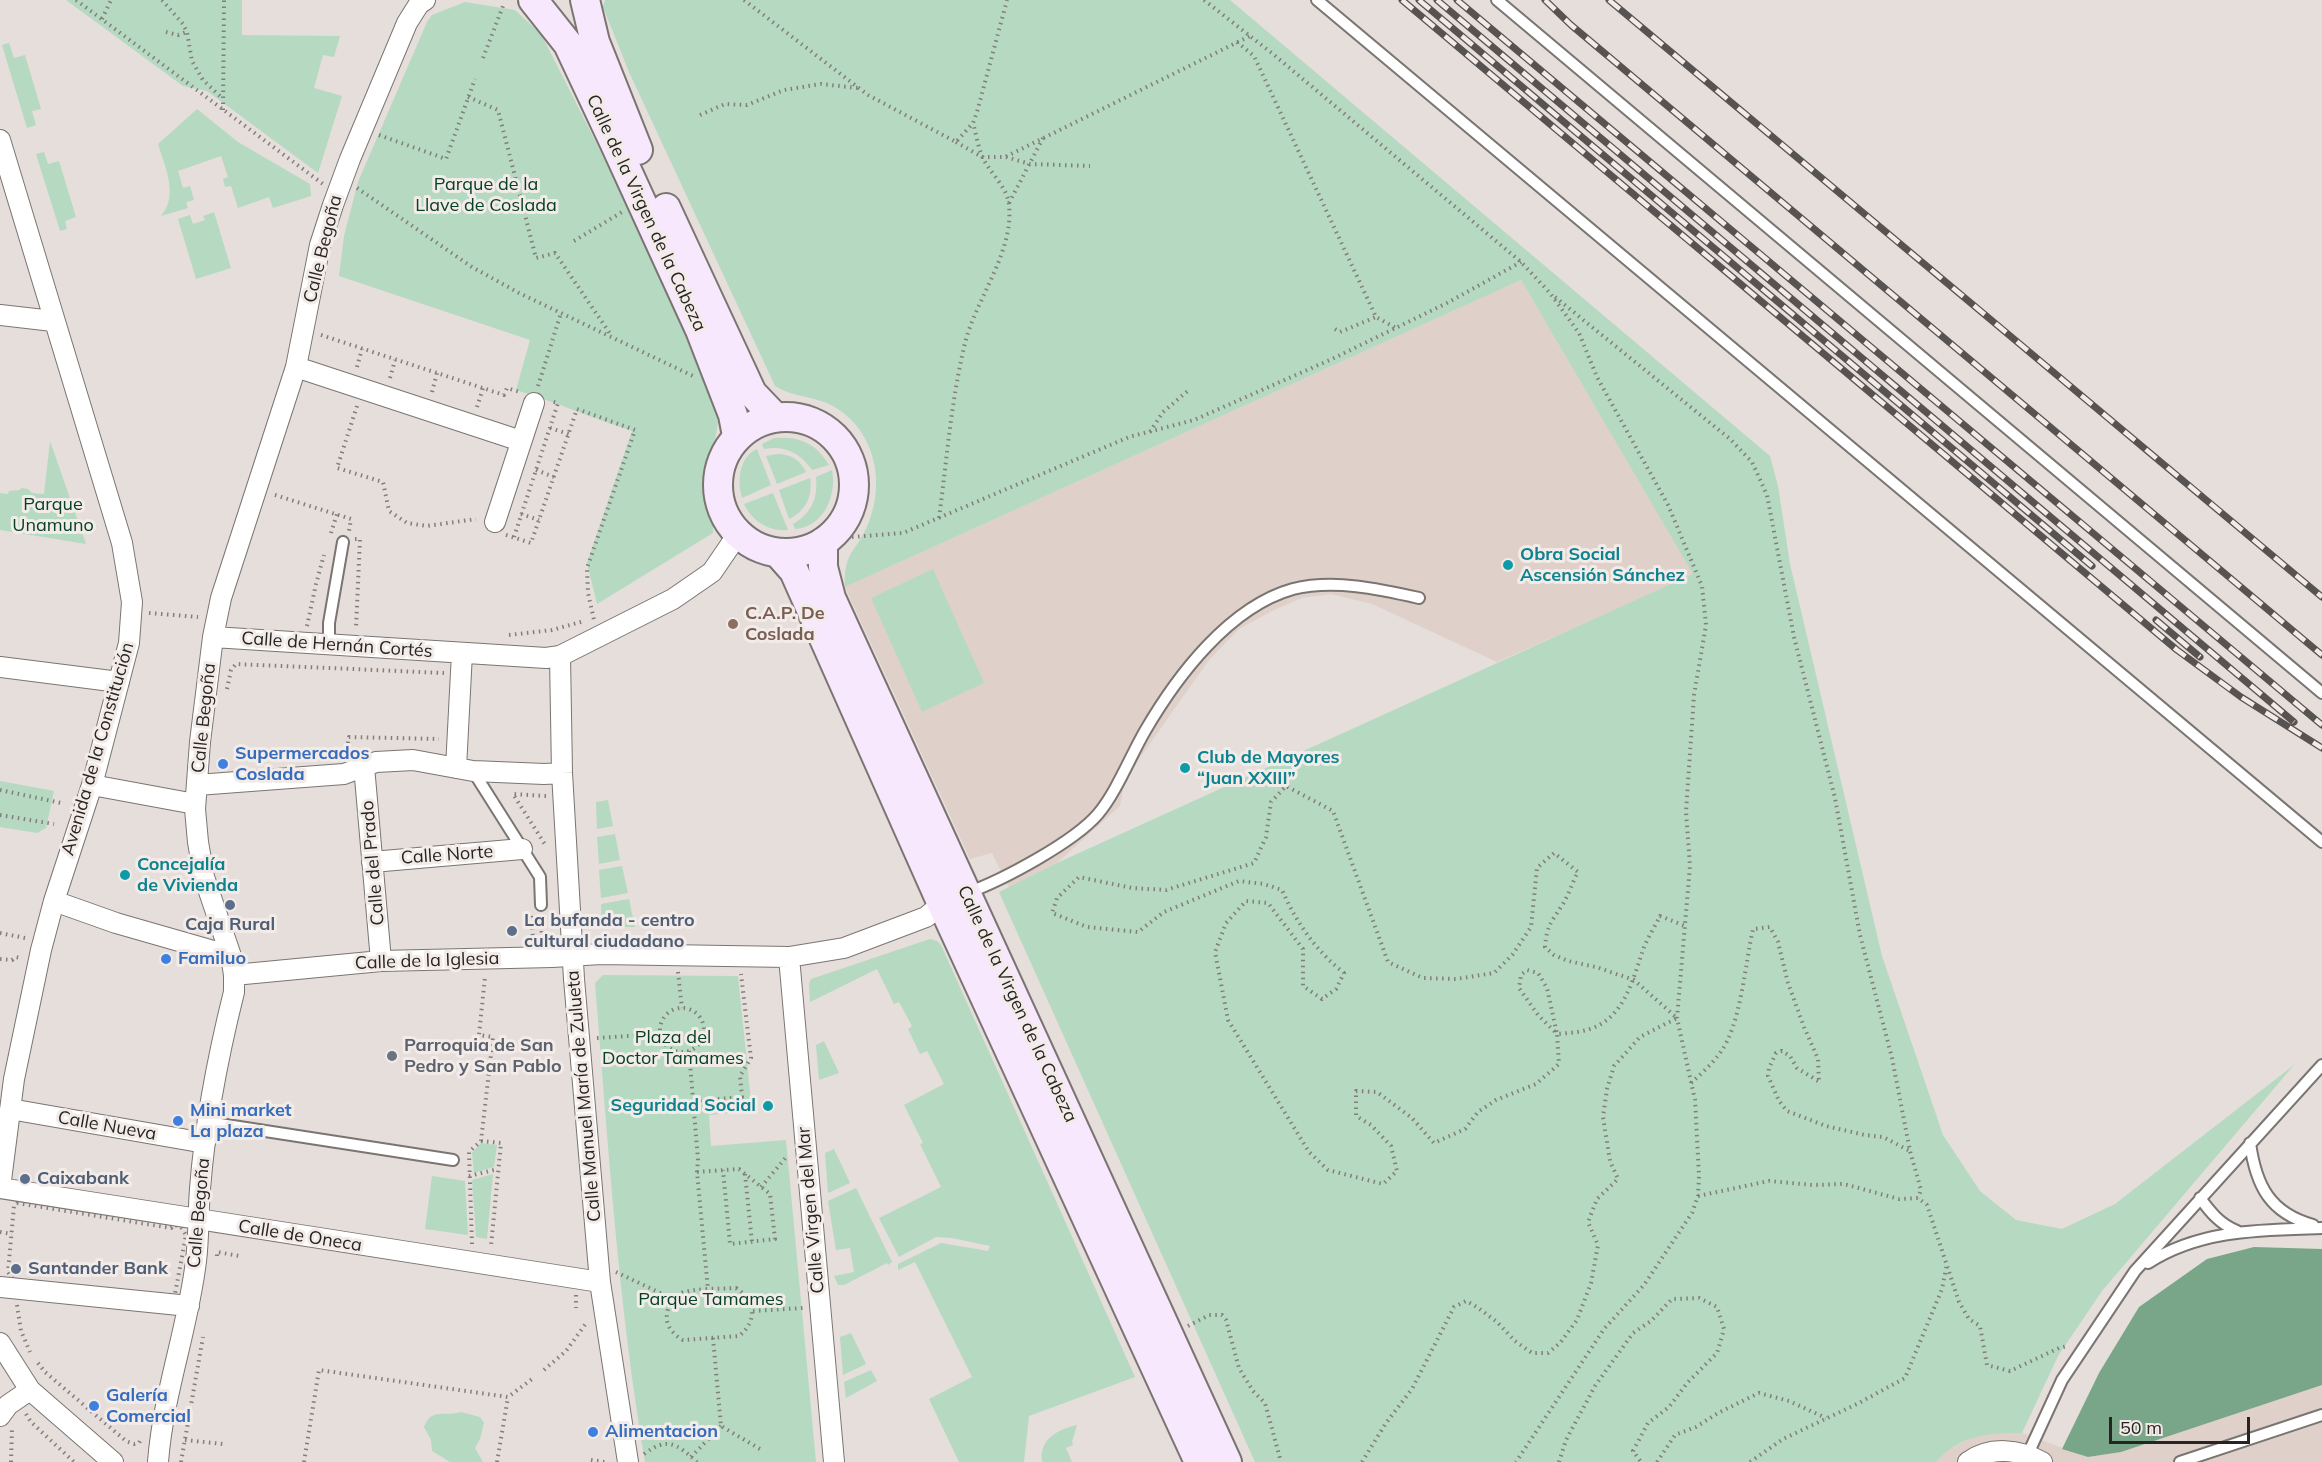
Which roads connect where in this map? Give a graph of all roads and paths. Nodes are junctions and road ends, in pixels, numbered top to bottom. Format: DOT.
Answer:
graph roads {
  1 [pos="76,0"];
  2 [pos="111,0"];
  3 [pos="162,0"];
  4 [pos="224,0"];
  5 [pos="425,0"];
  6 [pos="534,0"];
  7 [pos="585,0"];
  8 [pos="744,0"];
  9 [pos="1007,0"];
  10 [pos="1204,0"];
  11 [pos="1317,0"];
  12 [pos="1497,0"];
  13 [pos="503,6"];
  14 [pos="102,19"];
  15 [pos="166,32"];
  16 [pos="187,32"];
  17 [pos="1250,36"];
  18 [pos="1237,42"];
  19 [pos="483,58"];
  20 [pos="475,79"];
  21 [pos="858,88"];
  22 [pos="468,98"];
  23 [pos="223,99"];
  24 [pos="223,111"];
  25 [pos="700,115"];
  26 [pos="973,123"];
  27 [pos="375,134"];
  28 [pos="1043,138"];
  29 [pos="0,140"];
  30 [pos="956,142"];
  31 [pos="982,157"];
  32 [pos="1005,157"];
  33 [pos="1030,164"];
  34 [pos="1090,166"];
  35 [pos="323,184"];
  36 [pos="353,185"];
  37 [pos="1009,202"];
  38 [pos="630,207"];
  39 [pos="574,241"];
  40 [pos="1521,262"];
  41 [pos="1550,293"];
  42 [pos="561,313"];
  43 [pos="0,315"];
  44 [pos="1376,317"];
  45 [pos="53,321"];
  46 [pos="1396,328"];
  47 [pos="1335,329"];
  48 [pos="321,335"];
  49 [pos="613,337"];
  50 [pos="362,349"];
  51 [pos="395,360"];
  52 [pos="296,367"];
  53 [pos="357,367"];
  54 [pos="437,373"];
  55 [pos="390,378"];
  56 [pos="697,378"];
  57 [pos="483,388"];
  58 [pos="1190,389"];
  59 [pos="432,392"];
  60 [pos="504,395"];
  61 [pos="535,397"];
  62 [pos="358,402"];
  63 [pos="558,403"];
  64 [pos="477,407"];
  65 [pos="776,417"];
  66 [pos="550,428"];
  67 [pos="1150,432"];
  68 [pos="569,434"];
  69 [pos="737,436"];
  70 [pos="521,441"];
  71 [pos="536,470"];
  72 [pos="554,477"];
  73 [pos="272,505"];
  74 [pos="480,508"];
  75 [pos="521,514"];
  76 [pos="939,519"];
  77 [pos="539,520"];
  78 [pos="487,524"];
  79 [pos="738,534"];
  80 [pos="514,537"];
  81 [pos="852,537"];
  82 [pos="343,542"];
  83 [pos="823,542"];
  84 [pos="328,544"];
  85 [pos="778,553"];
  86 [pos="325,554"];
  87 [pos="1419,598"];
  88 [pos="145,612"];
  89 [pos="199,618"];
  90 [pos="367,630"];
  91 [pos="506,635"];
  92 [pos="213,637"];
  93 [pos="329,638"];
  94 [pos="462,653"];
  95 [pos="560,656"];
  96 [pos="0,667"];
  97 [pos="448,673"];
  98 [pos="119,682"];
  99 [pos="227,692"];
  100 [pos="2322,693"];
  101 [pos="446,739"];
  102 [pos="346,756"];
  103 [pos="364,766"];
  104 [pos="465,769"];
  105 [pos="562,773"];
  106 [pos="92,785"];
  107 [pos="0,790"];
  108 [pos="196,794"];
  109 [pos="62,803"];
  110 [pos="0,814"];
  111 [pos="54,824"];
  112 [pos="2322,842"];
  113 [pos="522,849"];
  114 [pos="372,861"];
  115 [pos="954,899"];
  116 [pos="54,901"];
  117 [pos="541,905"];
  118 [pos="541,925"];
  119 [pos="1685,926"];
  120 [pos="0,933"];
  121 [pos="25,938"];
  122 [pos="542,938"];
  123 [pos="573,957"];
  124 [pos="789,957"];
  125 [pos="22,958"];
  126 [pos="0,959"];
  127 [pos="381,961"];
  128 [pos="232,966"];
  129 [pos="741,970"];
  130 [pos="678,971"];
  131 [pos="485,976"];
  132 [pos="1634,980"];
  133 [pos="682,1008"];
  134 [pos="1677,1018"];
  135 [pos="661,1034"];
  136 [pos="1557,1034"];
  137 [pos="597,1038"];
  138 [pos="689,1051"];
  139 [pos="2322,1065"];
  140 [pos="1691,1083"];
  141 [pos="694,1101"];
  142 [pos="9,1109"];
  143 [pos="207,1122"];
  144 [pos="481,1140"];
  145 [pos="205,1143"];
  146 [pos="2250,1143"];
  147 [pos="1910,1150"];
  148 [pos="791,1152"];
  149 [pos="453,1160"];
  150 [pos="498,1169"];
  151 [pos="723,1170"];
  152 [pos="697,1172"];
  153 [pos="745,1174"];
  154 [pos="469,1176"];
  155 [pos="761,1187"];
  156 [pos="0,1188"];
  157 [pos="1698,1196"];
  158 [pos="1918,1198"];
  159 [pos="2200,1198"];
  160 [pos="199,1220"];
  161 [pos="2322,1228"];
  162 [pos="0,1232"];
  163 [pos="2238,1232"];
  164 [pos="12,1234"];
  165 [pos="752,1242"];
  166 [pos="472,1244"];
  167 [pos="491,1247"];
  168 [pos="240,1256"];
  169 [pos="1947,1263"];
  170 [pos="215,1265"];
  171 [pos="2135,1271"];
  172 [pos="608,1277"];
  173 [pos="0,1287"];
  174 [pos="708,1290"];
  175 [pos="673,1299"];
  176 [pos="17,1301"];
  177 [pos="189,1306"];
  178 [pos="805,1308"];
  179 [pos="753,1311"];
  180 [pos="588,1321"];
  181 [pos="1188,1326"];
  182 [pos="203,1335"];
  183 [pos="713,1338"];
  184 [pos="2086,1342"];
  185 [pos="0,1343"];
  186 [pos="543,1370"];
  187 [pos="532,1379"];
  188 [pos="30,1390"];
  189 [pos="508,1397"];
  190 [pos="21,1413"];
  191 [pos="2322,1415"];
  192 [pos="5,1419"];
  193 [pos="1827,1419"];
  194 [pos="721,1426"];
  195 [pos="152,1431"];
  196 [pos="186,1440"];
  197 [pos="223,1444"];
  198 [pos="760,1449"];
  199 [pos="691,1457"];
  200 [pos="2035,1458"];
  201 [pos="635,1459"];
  202 [pos="591,1460"];
  203 [pos="11,1462"];
  204 [pos="74,1462"];
  205 [pos="113,1462"];
  206 [pos="146,1462"];
  207 [pos="158,1462"];
  208 [pos="180,1462"];
  209 [pos="304,1462"];
  210 [pos="497,1462"];
  211 [pos="605,1462"];
  212 [pos="697,1462"];
  213 [pos="834,1462"];
  214 [pos="1199,1462"];
  215 [pos="1227,1462"];
  216 [pos="1281,1462"];
  217 [pos="1362,1462"];
  218 [pos="1516,1462"];
  219 [pos="1559,1462"];
  220 [pos="1641,1462"];
  221 [pos="1657,1462"];
  222 [pos="1750,1462"];
  223 [pos="1968,1462"];
  224 [pos="2180,1462"];
  1 -- 14 [label="path"];
  2 -- 14 [label="path"];
  3 -- 16 [label="path"];
  4 -- 23 [label="path"];
  5 -- 52 [label="street, Calle Begoña"];
  6 -- 69 [label="main road, Calle de la Virgen de la Cabeza"];
  7 -- 65 [label="main road, Calle de la Virgen de la Cabeza"];
  8 -- 21 [label="path"];
  9 -- 26 [label="path"];
  10 -- 17 [label="path"];
  11 -- 112 [label="lane"];
  12 -- 100 [label="lane"];
  13 -- 19 [label="path"];
  14 -- 24 [label="path"];
  15 -- 16 [label="path"];
  16 -- 23 [label="path"];
  17 -- 18 [label="path"];
  17 -- 40 [label="path"];
  18 -- 28 [label="path"];
  18 -- 44 [label="path"];
  20 -- 22 [label="path"];
  21 -- 25 [label="path"];
  21 -- 30 [label="path"];
  22 -- 27 [label="path"];
  22 -- 49 [label="path"];
  23 -- 24 [label="path"];
  24 -- 35 [label="path"];
  26 -- 30 [label="path"];
  26 -- 31 [label="path"];
  28 -- 32 [label="path"];
  28 -- 33 [label="path"];
  29 -- 45 [label="street, Avenida de la Constitución"];
  30 -- 31 [label="path"];
  31 -- 32 [label="path"];
  31 -- 37 [label="path"];
  32 -- 33 [label="path"];
  33 -- 34 [label="path"];
  33 -- 37 [label="path"];
  36 -- 42 [label="path"];
  37 -- 76 [label="path"];
  38 -- 39 [label="path"];
  40 -- 41 [label="path"];
  40 -- 46 [label="path"];
  41 -- 119 [label="path"];
  41 -- 147 [label="path"];
  42 -- 49 [label="path"];
  42 -- 61 [label="path"];
  43 -- 45 [label="street"];
  44 -- 46 [label="path"];
  44 -- 47 [label="path"];
  45 -- 98 [label="street, Avenida de la Constitución"];
  46 -- 67 [label="path"];
  48 -- 50 [label="path"];
  49 -- 56 [label="path"];
  50 -- 51 [label="path"];
  50 -- 53 [label="path"];
  51 -- 54 [label="path"];
  51 -- 55 [label="path"];
  52 -- 70 [label="street"];
  52 -- 92 [label="street, Calle Begoña"];
  54 -- 57 [label="path"];
  54 -- 59 [label="path"];
  57 -- 60 [label="path"];
  57 -- 64 [label="path"];
  58 -- 67 [label="path"];
  61 -- 70 [label="street"];
  62 -- 78 [label="path"];
  63 -- 66 [label="path"];
  65 -- 69 [label="main road"];
  65 -- 83 [label="main road"];
  66 -- 68 [label="path"];
  66 -- 71 [label="path"];
  67 -- 76 [label="path"];
  68 -- 72 [label="path"];
  68 -- 91 [label="path"];
  69 -- 79 [label="main road"];
  70 -- 78 [label="street"];
  71 -- 72 [label="path"];
  71 -- 75 [label="path"];
  72 -- 77 [label="path"];
  73 -- 84 [label="path"];
  74 -- 78 [label="path"];
  75 -- 77 [label="path"];
  75 -- 80 [label="path"];
  76 -- 81 [label="path"];
  77 -- 80 [label="path"];
  78 -- 80 [label="path"];
  79 -- 85 [label="main road"];
  79 -- 95 [label="street"];
  82 -- 93 [label="lane"];
  83 -- 85 [label="main road"];
  83 -- 115 [label="main road, Calle de la Virgen de la Cabeza"];
  85 -- 115 [label="main road, Calle de la Virgen de la Cabeza"];
  86 -- 93 [label="path"];
  87 -- 115 [label="lane"];
  88 -- 89 [label="path"];
  90 -- 93 [label="path"];
  92 -- 93 [label="street, Calle de Hernán Cortés"];
  92 -- 108 [label="street, Calle Begoña"];
  93 -- 94 [label="street, Calle de Hernán Cortés"];
  94 -- 95 [label="street, Calle de Hernán Cortés"];
  94 -- 104 [label="street"];
  95 -- 105 [label="street, Calle Manuel María de Zulueta"];
  96 -- 98 [label="street"];
  97 -- 99 [label="path"];
  98 -- 106 [label="street, Avenida de la Constitución"];
  101 -- 102 [label="path"];
  103 -- 104 [label="street"];
  103 -- 108 [label="street"];
  103 -- 114 [label="street, Calle del Prado"];
  104 -- 105 [label="street"];
  104 -- 113 [label="lane"];
  105 -- 123 [label="street, Calle Manuel María de Zulueta"];
  106 -- 108 [label="street"];
  106 -- 116 [label="street, Avenida de la Constitución"];
  107 -- 109 [label="path"];
  108 -- 128 [label="street, Calle Begoña"];
  110 -- 111 [label="path"];
  113 -- 114 [label="street, Calle Norte"];
  113 -- 117 [label="lane"];
  114 -- 127 [label="street, Calle del Prado"];
  115 -- 124 [label="street, Calle de la Iglesia"];
  115 -- 214 [label="main road, Calle de la Virgen de la Cabeza"];
  115 -- 215 [label="main road, Calle de la Virgen de la Cabeza"];
  116 -- 128 [label="street, Calle de la Iglesia"];
  116 -- 142 [label="street, Avenida de la Constitución"];
  118 -- 122 [label="path"];
  119 -- 132 [label="path"];
  119 -- 134 [label="path"];
  120 -- 121 [label="path"];
  123 -- 124 [label="street, Calle de la Iglesia"];
  123 -- 127 [label="street, Calle de la Iglesia"];
  123 -- 172 [label="street, Calle Manuel María de Zulueta"];
  124 -- 213 [label="street, Calle Virgen del Mar"];
  125 -- 126 [label="path"];
  127 -- 128 [label="street, Calle de la Iglesia"];
  128 -- 143 [label="street, Calle Begoña"];
  129 -- 141 [label="path"];
  130 -- 133 [label="path"];
  131 -- 144 [label="path"];
  132 -- 134 [label="path"];
  132 -- 136 [label="path"];
  132 -- 136 [label="path"];
  133 -- 135 [label="path"];
  133 -- 138 [label="path"];
  134 -- 140 [label="path"];
  134 -- 217 [label="path"];
  135 -- 137 [label="path"];
  135 -- 138 [label="path"];
  136 -- 136 [label="path"];
  138 -- 141 [label="path"];
  139 -- 146 [label="lane"];
  140 -- 147 [label="path"];
  140 -- 157 [label="path"];
  141 -- 152 [label="path"];
  142 -- 145 [label="street, Calle Nueva"];
  142 -- 156 [label="street, Avenida de la Constitución"];
  143 -- 145 [label="street, Calle Begoña"];
  143 -- 149 [label="lane"];
  144 -- 150 [label="path"];
  144 -- 154 [label="path"];
  145 -- 160 [label="street, Calle Begoña"];
  146 -- 159 [label="lane"];
  146 -- 161 [label="lane"];
  147 -- 158 [label="path"];
  148 -- 155 [label="path"];
  150 -- 154 [label="path"];
  150 -- 167 [label="path"];
  151 -- 152 [label="path"];
  151 -- 153 [label="path"];
  151 -- 165 [label="path"];
  152 -- 174 [label="path"];
  153 -- 155 [label="path"];
  153 -- 165 [label="path"];
  154 -- 166 [label="path"];
  155 -- 165 [label="path"];
  156 -- 160 [label="street, Calle de Oneca"];
  157 -- 158 [label="path"];
  157 -- 218 [label="path"];
  158 -- 169 [label="path"];
  159 -- 163 [label="lane"];
  159 -- 171 [label="lane"];
  160 -- 172 [label="street, Calle de Oneca"];
  160 -- 177 [label="street, Calle Begoña"];
  161 -- 163 [label="lane"];
  162 -- 164 [label="path"];
  163 -- 171 [label="lane"];
  164 -- 164 [label="path"];
  168 -- 170 [label="path"];
  169 -- 184 [label="path"];
  169 -- 193 [label="path"];
  171 -- 184 [label="lane"];
  172 -- 175 [label="path"];
  172 -- 201 [label="street, Calle Manuel María de Zulueta"];
  173 -- 177 [label="street"];
  174 -- 175 [label="path"];
  174 -- 179 [label="path"];
  175 -- 183 [label="path"];
  176 -- 195 [label="path"];
  177 -- 195 [label="street, Calle Begoña"];
  178 -- 179 [label="path"];
  179 -- 183 [label="path"];
  180 -- 186 [label="path"];
  181 -- 216 [label="path"];
  182 -- 196 [label="path"];
  183 -- 194 [label="path"];
  184 -- 200 [label="lane"];
  185 -- 188 [label="street"];
  187 -- 189 [label="path"];
  188 -- 192 [label="street"];
  188 -- 205 [label="street"];
  189 -- 209 [label="path"];
  189 -- 210 [label="path"];
  190 -- 204 [label="path"];
  191 -- 224 [label="lane"];
  192 -- 203 [label="path"];
  193 -- 221 [label="path"];
  193 -- 222 [label="path"];
  194 -- 198 [label="path"];
  194 -- 199 [label="path"];
  195 -- 206 [label="street"];
  195 -- 207 [label="street, Calle Begoña"];
  196 -- 197 [label="path"];
  196 -- 208 [label="path"];
  199 -- 201 [label="path"];
  199 -- 212 [label="path"];
  200 -- 223 [label="street"];
  202 -- 211 [label="path"];
  219 -- 220 [label="path"];
}
